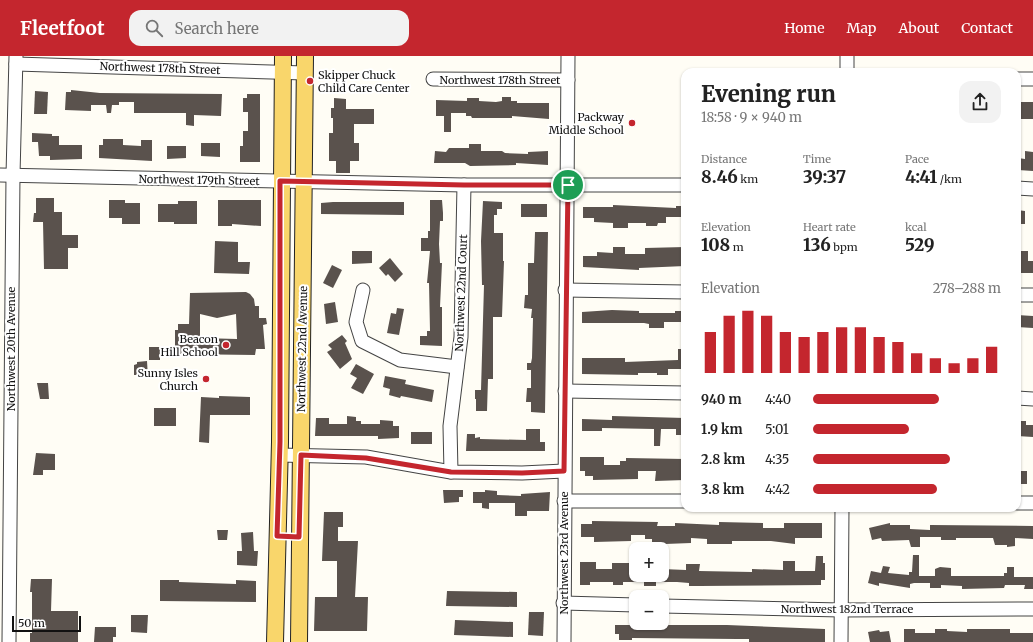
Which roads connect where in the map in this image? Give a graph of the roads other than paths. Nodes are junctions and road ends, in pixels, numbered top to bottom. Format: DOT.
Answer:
graph roads {
  1 [pos="282,56"];
  2 [pos="305,56"];
  3 [pos="568,56"];
  4 [pos="847,56"];
  5 [pos="16,60"];
  6 [pos="847,68"];
  7 [pos="282,72"];
  8 [pos="305,73"];
  9 [pos="432,79"];
  10 [pos="1021,79"];
  11 [pos="1033,79"];
  12 [pos="568,80"];
  13 [pos="6,175"];
  14 [pos="280,181"];
  15 [pos="303,181"];
  16 [pos="464,185"];
  17 [pos="568,185"];
  18 [pos="681,185"];
  19 [pos="1021,188"];
  20 [pos="1033,189"];
  21 [pos="363,290"];
  22 [pos="565,290"];
  23 [pos="681,292"];
  24 [pos="1021,295"];
  25 [pos="1033,295"];
  26 [pos="6,296"];
  27 [pos="457,366"];
  28 [pos="565,391"];
  29 [pos="681,393"];
  30 [pos="1021,398"];
  31 [pos="1033,398"];
  32 [pos="279,455"];
  33 [pos="301,455"];
  34 [pos="564,471"];
  35 [pos="451,472"];
  36 [pos="564,501"];
  37 [pos="681,501"];
  38 [pos="1021,503"];
  39 [pos="1033,503"];
  40 [pos="842,512"];
  41 [pos="277,536"];
  42 [pos="299,537"];
  43 [pos="563,603"];
  44 [pos="629,605"];
  45 [pos="669,606"];
  46 [pos="1033,609"];
  47 [pos="841,610"];
  48 [pos="9,642"];
  49 [pos="275,642"];
  50 [pos="299,642"];
  51 [pos="564,642"];
  52 [pos="841,642"];
  1 -- 7 [label="main road, Northwest 22nd Avenue"];
  2 -- 8 [label="main road, Northwest 22nd Avenue"];
  3 -- 12 [label="street, Northwest 23rd Avenue"];
  4 -- 6 [label="street"];
  5 -- 7 [label="street, Northwest 178th Street"];
  5 -- 13 [label="street, Northwest 20th Avenue"];
  7 -- 8 [label="street, Northwest 178th Street"];
  7 -- 14 [label="main road, Northwest 22nd Avenue"];
  8 -- 15 [label="main road, Northwest 22nd Avenue"];
  9 -- 12 [label="street, Northwest 178th Street"];
  10 -- 11 [label="street"];
  12 -- 17 [label="street, Northwest 23rd Avenue"];
  13 -- 14 [label="street, Northwest 179th Street"];
  13 -- 26 [label="street, Northwest 20th Avenue"];
  14 -- 15 [label="street, Northwest 179th Street"];
  14 -- 32 [label="main road, Northwest 22nd Avenue"];
  15 -- 16 [label="street, Northwest 179th Street"];
  15 -- 33 [label="main road, Northwest 22nd Avenue"];
  16 -- 17 [label="street, Northwest 179th Street"];
  16 -- 27 [label="street, Northwest 22nd Court"];
  17 -- 18 [label="street, Northwest 179th Street"];
  17 -- 22 [label="street, Northwest 23rd Avenue"];
  19 -- 20 [label="street"];
  21 -- 27 [label="street"];
  22 -- 23 [label="street"];
  22 -- 28 [label="street, Northwest 23rd Avenue"];
  24 -- 25 [label="street"];
  26 -- 48 [label="street, Northwest 20th Avenue"];
  27 -- 35 [label="street, Northwest 22nd Court"];
  28 -- 29 [label="street"];
  28 -- 34 [label="street, Northwest 23rd Avenue"];
  30 -- 31 [label="street"];
  32 -- 33 [label="street"];
  32 -- 41 [label="main road, Northwest 22nd Avenue"];
  33 -- 35 [label="street"];
  33 -- 42 [label="main road, Northwest 22nd Avenue"];
  34 -- 35 [label="street"];
  34 -- 36 [label="street, Northwest 23rd Avenue"];
  36 -- 37 [label="street"];
  36 -- 43 [label="street, Northwest 23rd Avenue"];
  38 -- 39 [label="street"];
  40 -- 47 [label="street"];
  41 -- 42 [label="main road"];
  41 -- 49 [label="main road, Northwest 22nd Avenue"];
  42 -- 50 [label="main road, Northwest 22nd Avenue"];
  43 -- 44 [label="street"];
  43 -- 51 [label="street, Northwest 23rd Avenue"];
  45 -- 47 [label="street, Northwest 182nd Terrace"];
  46 -- 47 [label="street, Northwest 182nd Terrace"];
  47 -- 52 [label="street"];
}
